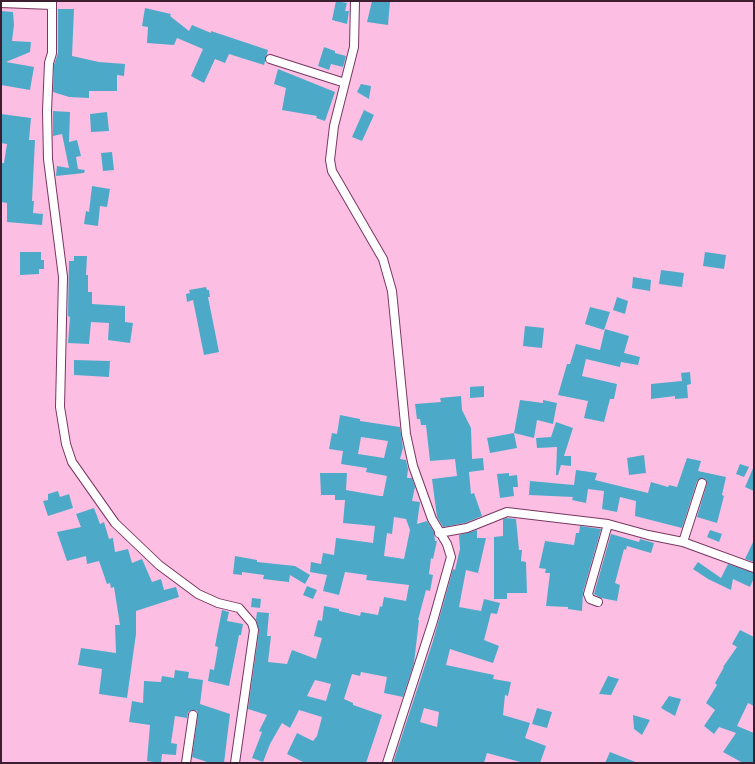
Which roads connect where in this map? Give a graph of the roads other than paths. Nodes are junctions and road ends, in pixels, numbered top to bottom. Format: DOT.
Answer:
graph roads {
  1 [pos="355,1"];
  2 [pos="5,2"];
  3 [pos="52,3"];
  4 [pos="270,59"];
  5 [pos="345,84"];
  6 [pos="702,483"];
  7 [pos="608,524"];
  8 [pos="439,533"];
  9 [pos="683,542"];
  10 [pos="754,568"];
  11 [pos="598,602"];
  12 [pos="193,714"];
  13 [pos="186,763"];
  14 [pos="235,763"];
  15 [pos="387,763"];
  1 -- 5 [label="street"];
  2 -- 3 [label="street"];
  3 -- 14 [label="street"];
  4 -- 5 [label="street"];
  5 -- 8 [label="street"];
  6 -- 9 [label="street"];
  7 -- 8 [label="street"];
  7 -- 9 [label="street"];
  7 -- 11 [label="street"];
  8 -- 15 [label="street"];
  9 -- 10 [label="street"];
  12 -- 13 [label="street"];
}
